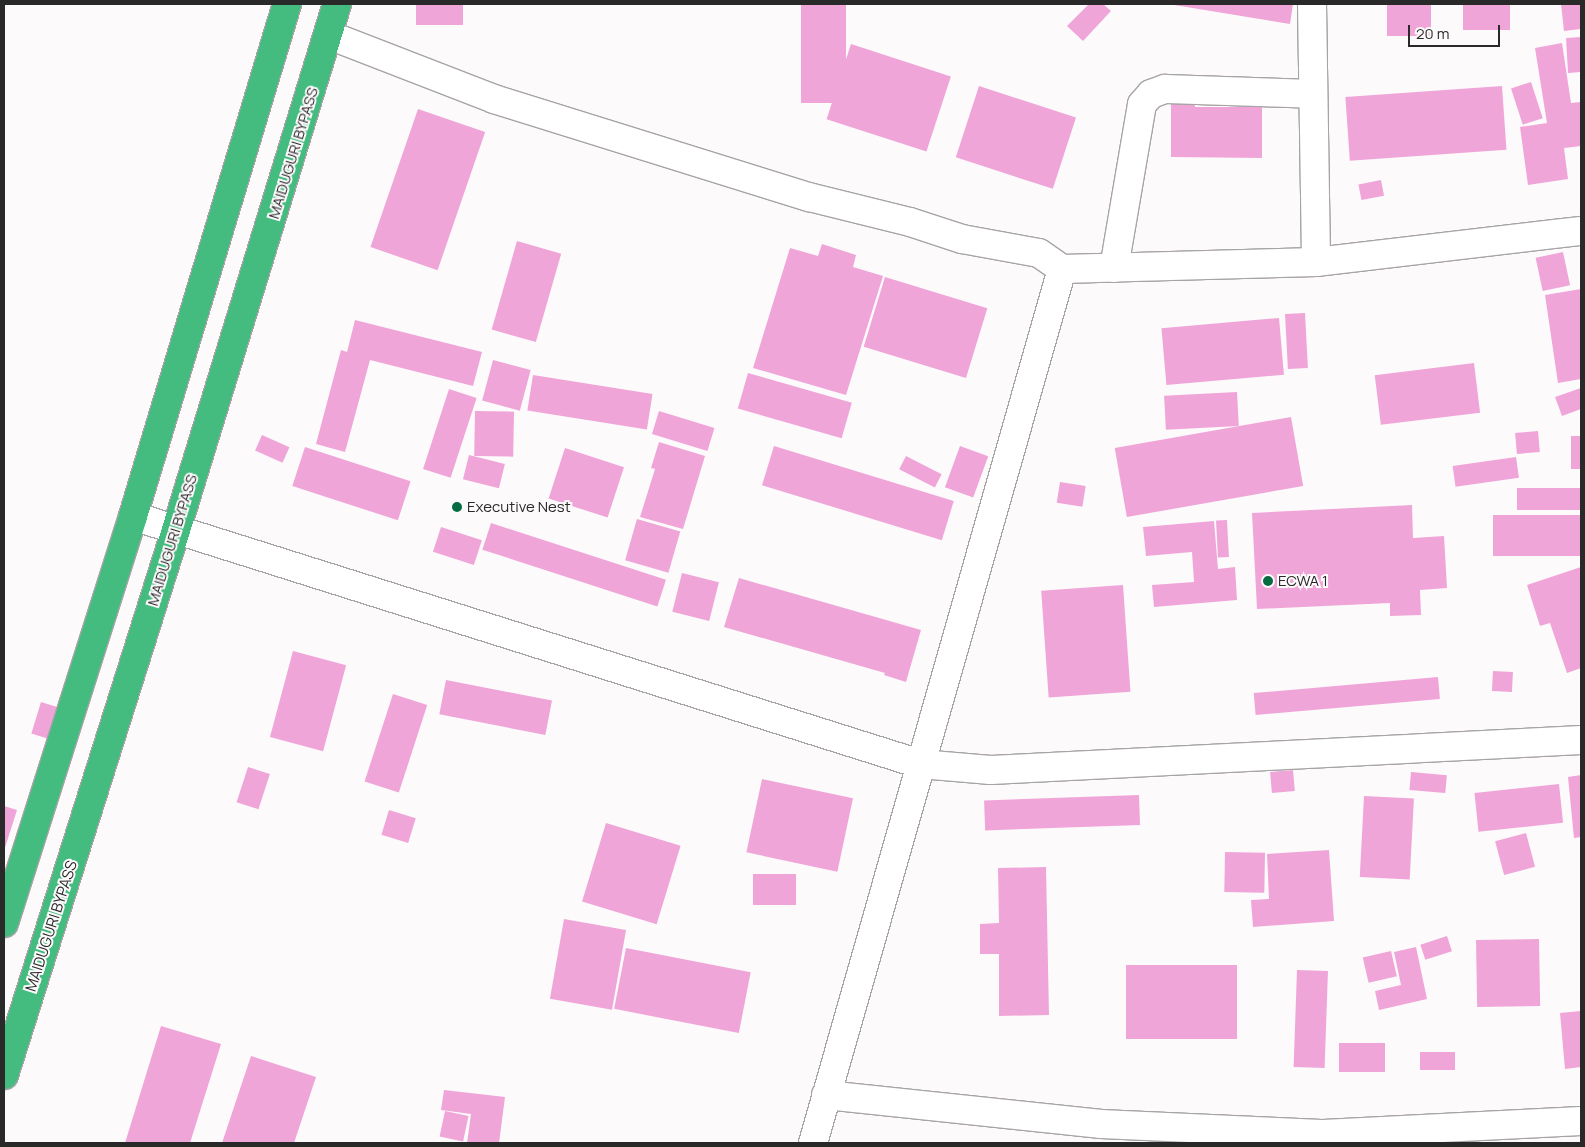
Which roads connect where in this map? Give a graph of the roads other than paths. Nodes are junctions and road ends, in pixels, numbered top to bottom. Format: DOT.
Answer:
graph roads {
  1 [pos="287,4"];
  2 [pos="337,4"];
  3 [pos="1312,4"];
  4 [pos="329,35"];
  5 [pos="1313,94"];
  6 [pos="1581,231"];
  7 [pos="1316,262"];
  8 [pos="1114,268"];
  9 [pos="1062,270"];
  10 [pos="132,516"];
  11 [pos="176,530"];
  12 [pos="1581,740"];
  13 [pos="920,764"];
  14 [pos="4,923"];
  15 [pos="4,1075"];
  16 [pos="826,1095"];
  17 [pos="1581,1121"];
  18 [pos="813,1143"];
  1 -- 10 [label="highway"];
  2 -- 4 [label="highway, MAIDUGURI BYPASS"];
  3 -- 5 [label="street"];
  4 -- 9 [label="street"];
  4 -- 11 [label="highway, MAIDUGURI BYPASS"];
  5 -- 7 [label="street"];
  5 -- 8 [label="street"];
  6 -- 7 [label="street"];
  7 -- 8 [label="street"];
  8 -- 9 [label="street"];
  9 -- 13 [label="street"];
  10 -- 11 [label="street"];
  10 -- 14 [label="highway"];
  11 -- 13 [label="street"];
  11 -- 15 [label="highway, MAIDUGURI BYPASS"];
  12 -- 13 [label="street"];
  13 -- 16 [label="street"];
  16 -- 17 [label="street"];
  16 -- 18 [label="street"];
}
